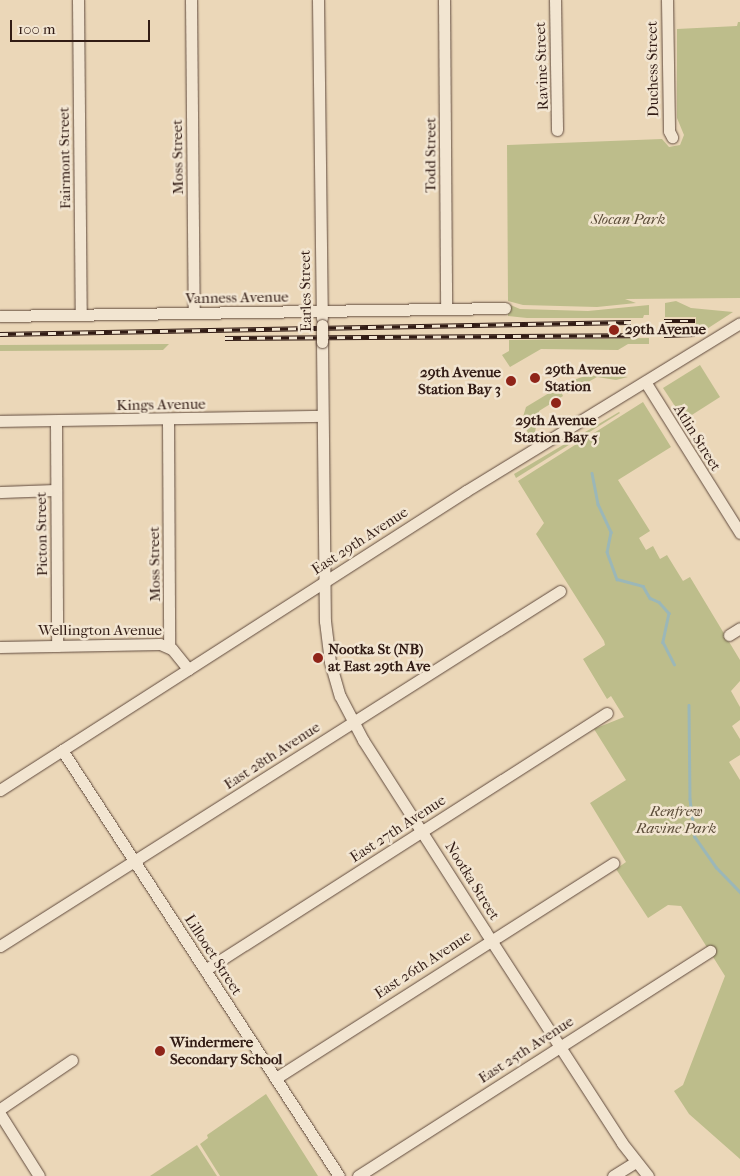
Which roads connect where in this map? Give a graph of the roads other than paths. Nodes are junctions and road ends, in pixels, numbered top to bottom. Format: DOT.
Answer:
graph roads {
  1 [pos="78,0"];
  2 [pos="191,0"];
  3 [pos="318,0"];
  4 [pos="444,0"];
  5 [pos="555,0"];
  6 [pos="667,0"];
  7 [pos="557,130"];
  8 [pos="672,137"];
  9 [pos="505,308"];
  10 [pos="446,309"];
  11 [pos="322,312"];
  12 [pos="194,313"];
  13 [pos="81,315"];
  14 [pos="0,316"];
  15 [pos="740,323"];
  16 [pos="646,383"];
  17 [pos="322,416"];
  18 [pos="168,420"];
  19 [pos="0,422"];
  20 [pos="56,422"];
  21 [pos="56,490"];
  22 [pos="0,492"];
  23 [pos="740,533"];
  24 [pos="325,582"];
  25 [pos="560,591"];
  26 [pos="740,628"];
  27 [pos="729,635"];
  28 [pos="57,646"];
  29 [pos="169,646"];
  30 [pos="0,647"];
  31 [pos="188,669"];
  32 [pos="607,713"];
  33 [pos="353,723"];
  34 [pos="62,750"];
  35 [pos="0,790"];
  36 [pos="422,831"];
  37 [pos="135,862"];
  38 [pos="613,863"];
  39 [pos="491,939"];
  40 [pos="0,946"];
  41 [pos="710,952"];
  42 [pos="205,970"];
  43 [pos="560,1046"];
  44 [pos="72,1060"];
  45 [pos="276,1078"];
  46 [pos="0,1109"];
  47 [pos="0,1114"];
  48 [pos="636,1162"];
  49 [pos="39,1176"];
  50 [pos="339,1176"];
  51 [pos="358,1176"];
  52 [pos="613,1176"];
  53 [pos="648,1176"];
  1 -- 13 [label="street, Fairmont Street"];
  2 -- 12 [label="street, Moss Street"];
  3 -- 11 [label="street, Earles Street"];
  4 -- 10 [label="street, Todd Street"];
  5 -- 7 [label="street, Ravine Street"];
  6 -- 8 [label="street, Duchess Street"];
  9 -- 10 [label="street, Vanness Avenue"];
  10 -- 11 [label="street, Vanness Avenue"];
  11 -- 12 [label="street, Vanness Avenue"];
  11 -- 17 [label="street, Earles Street, bridge"];
  12 -- 13 [label="street, Vanness Avenue"];
  13 -- 14 [label="street, Vanness Avenue"];
  15 -- 16 [label="street, East 29th Avenue"];
  16 -- 23 [label="street, Atlin Street"];
  16 -- 24 [label="street, East 29th Avenue"];
  17 -- 18 [label="street, Kings Avenue"];
  17 -- 24 [label="street, Earles Street"];
  18 -- 20 [label="street, Kings Avenue"];
  18 -- 29 [label="street, Moss Street"];
  19 -- 20 [label="street, Kings Avenue"];
  20 -- 21 [label="street, Picton Street"];
  21 -- 22 [label="street"];
  21 -- 28 [label="street, Picton Street"];
  24 -- 31 [label="street, East 29th Avenue"];
  24 -- 33 [label="street, Nootka Street"];
  25 -- 33 [label="street, East 28th Avenue"];
  26 -- 27 [label="street"];
  28 -- 29 [label="street, Wellington Avenue"];
  28 -- 30 [label="street, Wellington Avenue"];
  29 -- 31 [label="street, Wellington Avenue"];
  31 -- 34 [label="street, East 29th Avenue"];
  32 -- 36 [label="street, East 27th Avenue"];
  33 -- 36 [label="street, Nootka Street"];
  33 -- 37 [label="street, East 28th Avenue"];
  34 -- 35 [label="street, East 29th Avenue"];
  34 -- 37 [label="street, Lillooet Street"];
  36 -- 39 [label="street, Nootka Street"];
  36 -- 42 [label="street, East 27th Avenue"];
  37 -- 40 [label="street, East 28th Avenue"];
  37 -- 42 [label="street, Lillooet Street"];
  38 -- 39 [label="street, East 26th Avenue"];
  39 -- 43 [label="street, Nootka Street"];
  39 -- 45 [label="street, East 26th Avenue"];
  41 -- 43 [label="street, East 25th Avenue"];
  42 -- 45 [label="street, Lillooet Street"];
  43 -- 48 [label="street, Nootka Street"];
  43 -- 51 [label="street, East 25th Avenue"];
  44 -- 46 [label="street"];
  45 -- 50 [label="street, Lillooet Street"];
  47 -- 49 [label="street"];
  48 -- 52 [label="street"];
  48 -- 53 [label="street, Nootka Street"];
}
